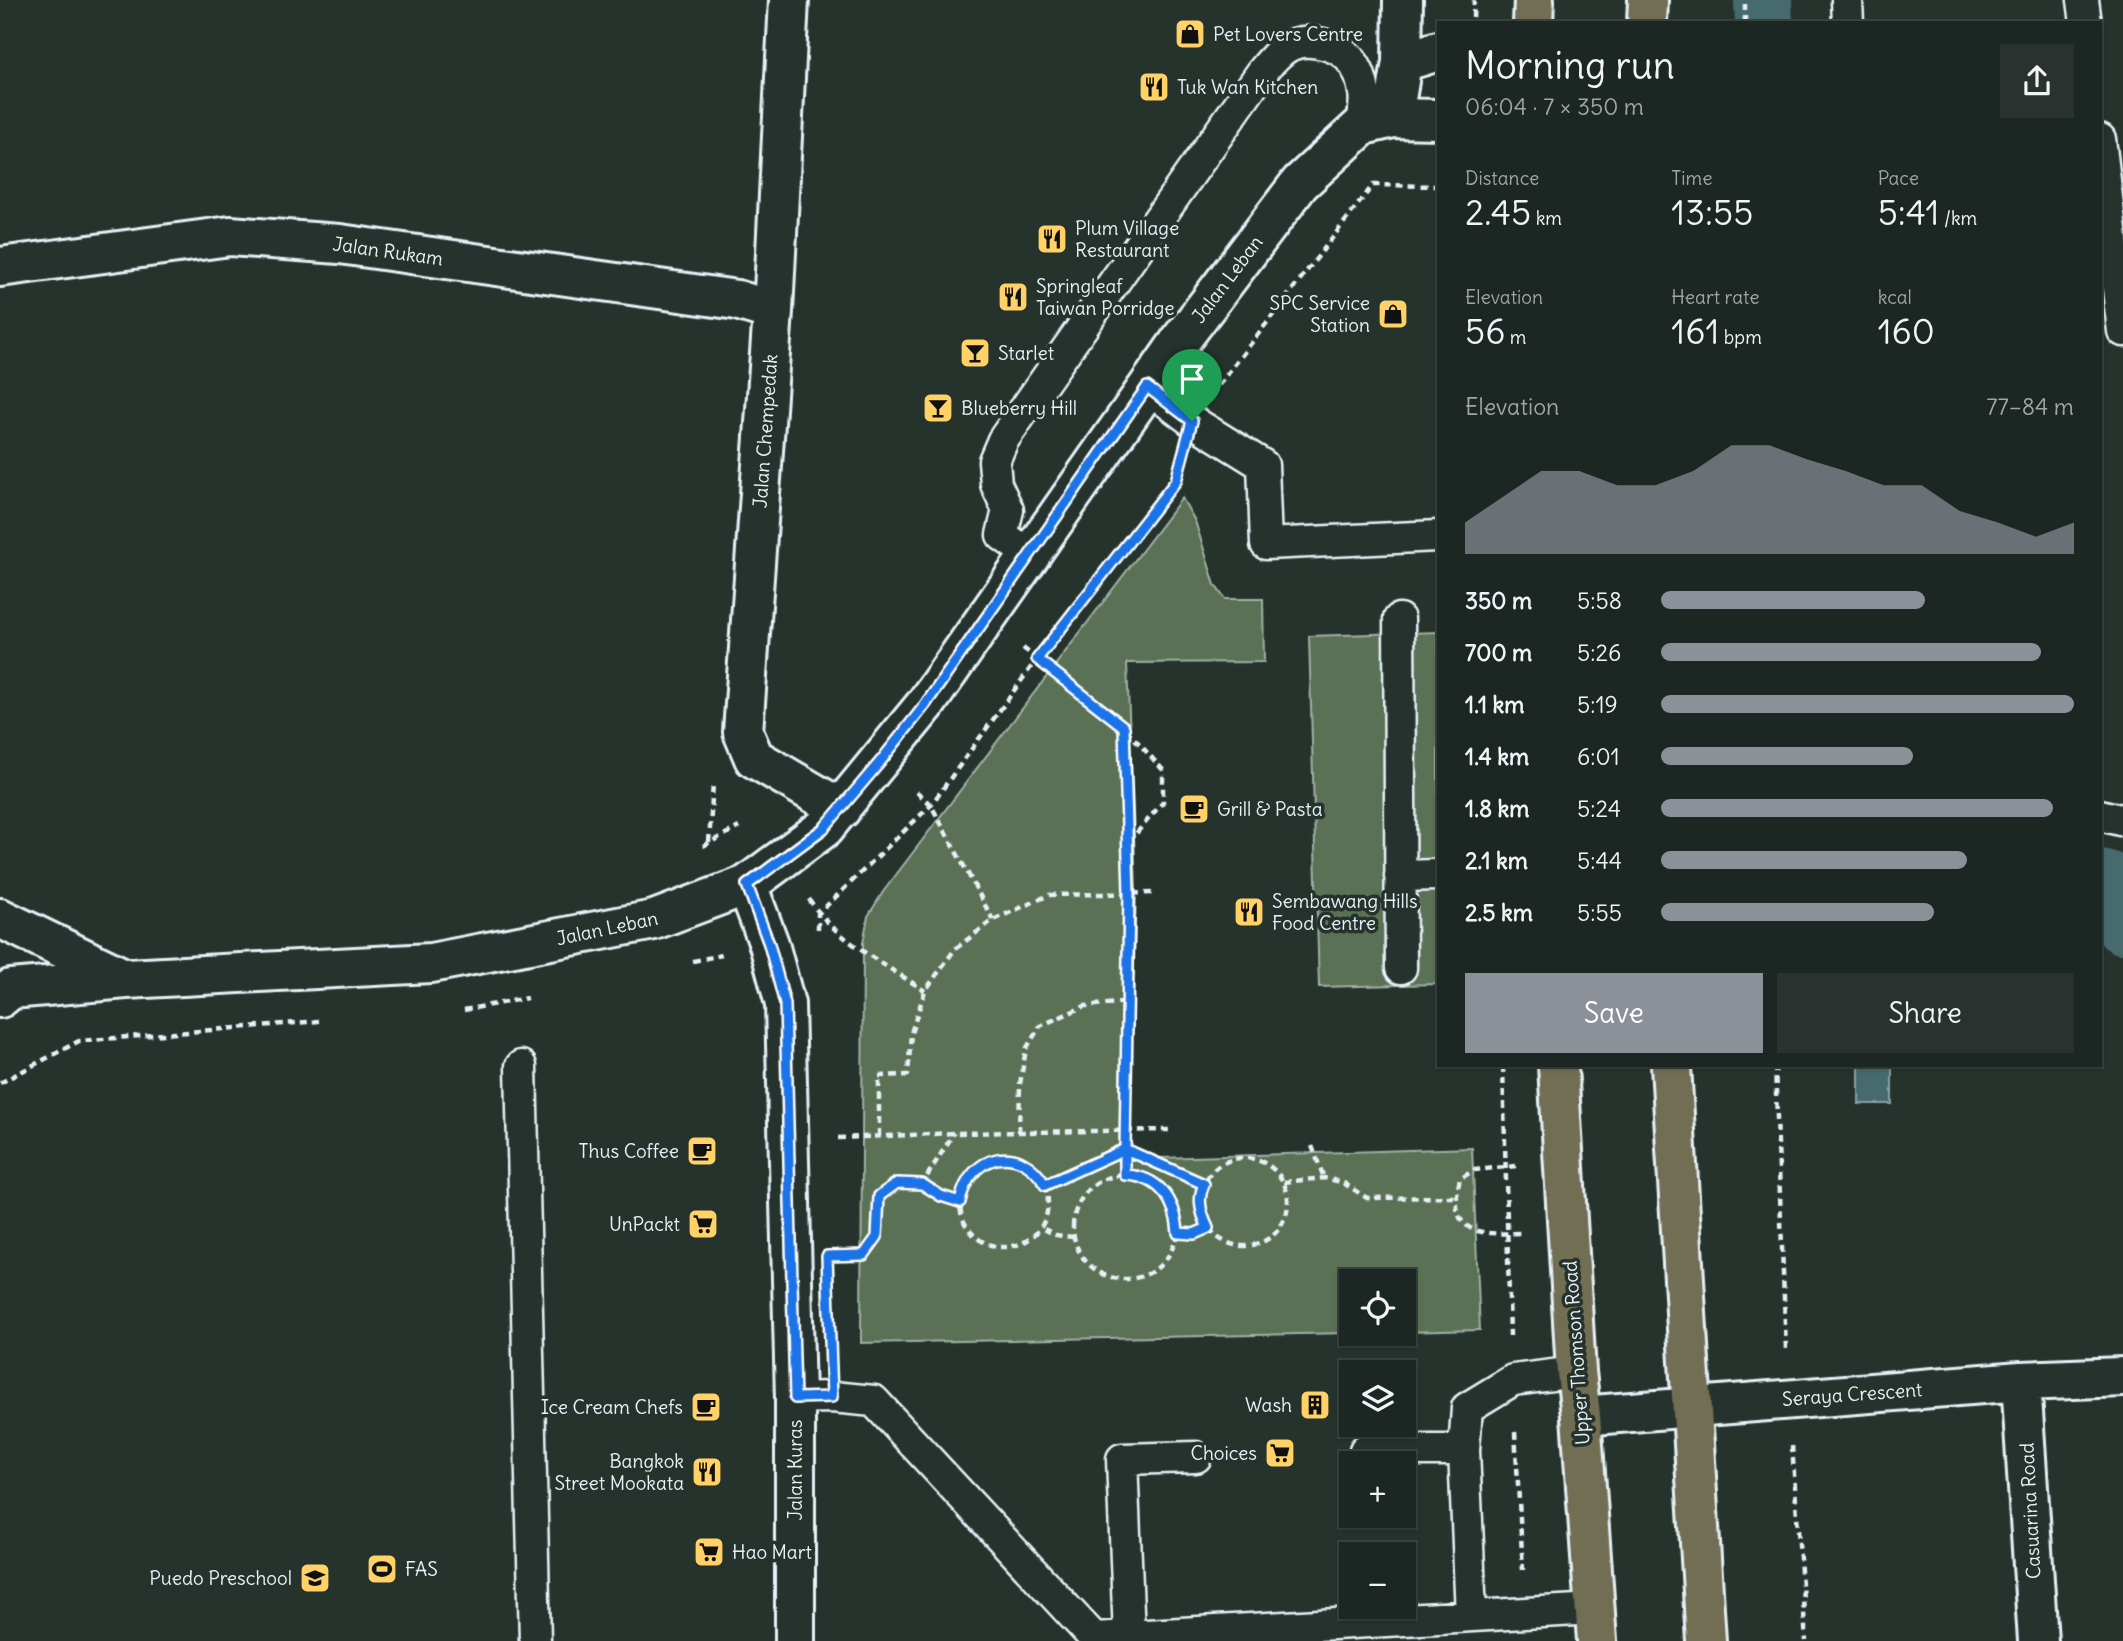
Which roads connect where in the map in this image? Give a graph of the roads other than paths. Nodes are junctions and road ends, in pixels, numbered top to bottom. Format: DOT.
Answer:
graph roads {
  1 [pos="789,0"];
  2 [pos="1403,0"];
  3 [pos="1534,0"];
  4 [pos="1648,0"];
  5 [pos="1847,0"];
  6 [pos="2083,0"];
  7 [pos="1533,21"];
  8 [pos="1647,21"];
  9 [pos="1848,21"];
  10 [pos="2086,21"];
  11 [pos="1437,51"];
  12 [pos="1402,62"];
  13 [pos="1437,119"];
  14 [pos="1378,122"];
  15 [pos="2102,156"];
  16 [pos="0,267"];
  17 [pos="773,311"];
  18 [pos="2123,331"];
  19 [pos="1147,387"];
  20 [pos="1437,536"];
  21 [pos="1031,556"];
  22 [pos="1399,619"];
  23 [pos="841,809"];
  24 [pos="2102,816"];
  25 [pos="2123,819"];
  26 [pos="1437,875"];
  27 [pos="1400,876"];
  28 [pos="747,885"];
  29 [pos="0,918"];
  30 [pos="1401,968"];
  31 [pos="126,979"];
  32 [pos="0,998"];
  33 [pos="521,1066"];
  34 [pos="1558,1067"];
  35 [pos="1671,1067"];
  36 [pos="1576,1373"];
  37 [pos="2123,1377"];
  38 [pos="2021,1381"];
  39 [pos="795,1398"];
  40 [pos="1691,1405"];
  41 [pos="1581,1416"];
  42 [pos="1364,1450"];
  43 [pos="1464,1450"];
  44 [pos="1196,1457"];
  45 [pos="1471,1616"];
  46 [pos="1596,1625"];
  47 [pos="1129,1637"];
  48 [pos="535,1641"];
  49 [pos="796,1641"];
  50 [pos="1706,1641"];
  51 [pos="2038,1641"];
  1 -- 17 [label="street, Jalan Chempedak"];
  2 -- 12 [label="street"];
  3 -- 7 [label="main road"];
  4 -- 8 [label="main road"];
  5 -- 9 [label="lane"];
  6 -- 10 [label="lane"];
  11 -- 12 [label="street"];
  12 -- 14 [label="street"];
  13 -- 14 [label="street"];
  14 -- 19 [label="street, Jalan Leban"];
  14 -- 21 [label="lane"];
  15 -- 18 [label="lane"];
  16 -- 17 [label="street, Jalan Rukam"];
  17 -- 23 [label="street, Jalan Chempedak"];
  19 -- 20 [label="lane"];
  19 -- 21 [label="street, Jalan Leban"];
  21 -- 23 [label="street, Jalan Leban"];
  22 -- 27 [label="lane"];
  23 -- 28 [label="street, Jalan Leban"];
  24 -- 25 [label="lane"];
  26 -- 27 [label="lane"];
  27 -- 30 [label="lane"];
  28 -- 31 [label="street, Jalan Leban"];
  28 -- 39 [label="street, Jalan Kuras"];
  29 -- 31 [label="street"];
  31 -- 32 [label="street, Jalan Leban"];
  33 -- 48 [label="lane"];
  34 -- 36 [label="main road, Upper Thomson Road"];
  35 -- 40 [label="main road"];
  36 -- 41 [label="main road, Upper Thomson Road"];
  36 -- 43 [label="lane"];
  37 -- 38 [label="street, Seraya Crescent"];
  38 -- 40 [label="street, Seraya Crescent"];
  38 -- 51 [label="street, Casuarina Road"];
  39 -- 47 [label="lane"];
  39 -- 49 [label="street, Jalan Kuras"];
  40 -- 41 [label="street, Seraya Crescent"];
  40 -- 50 [label="main road"];
  41 -- 46 [label="main road, Upper Thomson Road"];
  42 -- 43 [label="lane"];
  43 -- 45 [label="lane"];
  44 -- 47 [label="lane"];
  45 -- 46 [label="lane"];
  45 -- 47 [label="lane"];
}
